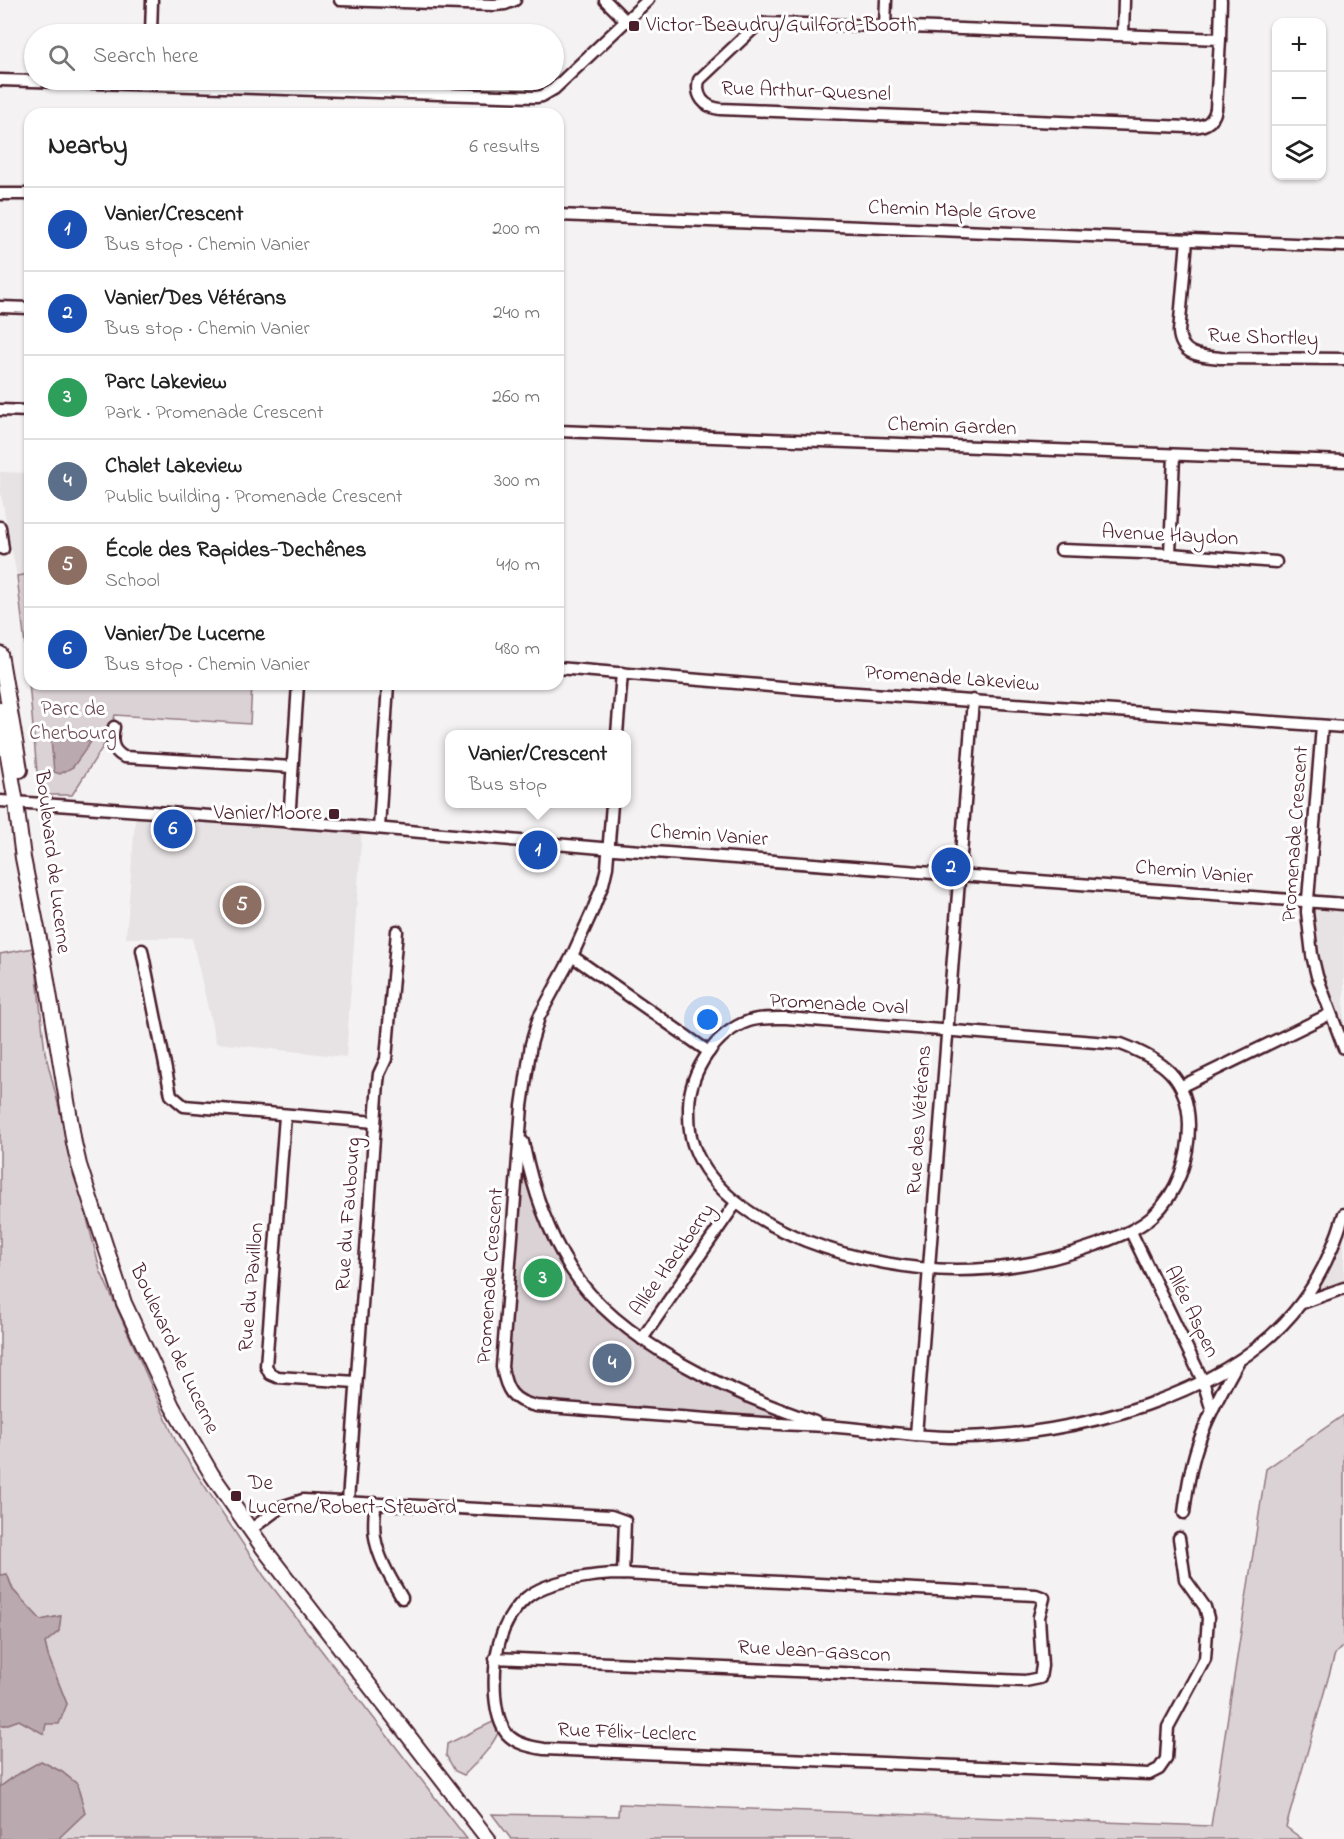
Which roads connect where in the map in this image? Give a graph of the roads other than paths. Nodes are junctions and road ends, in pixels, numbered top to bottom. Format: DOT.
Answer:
graph roads {
  1 [pos="152,0"];
  2 [pos="340,0"];
  3 [pos="515,0"];
  4 [pos="605,0"];
  5 [pos="648,0"];
  6 [pos="886,0"];
  7 [pos="1124,0"];
  8 [pos="1221,0"];
  9 [pos="626,21"];
  10 [pos="151,24"];
  11 [pos="885,26"];
  12 [pos="1123,34"];
  13 [pos="1220,39"];
  14 [pos="0,80"];
  15 [pos="24,80"];
  16 [pos="564,80"];
  17 [pos="355,90"];
  18 [pos="552,90"];
  19 [pos="0,194"];
  20 [pos="24,194"];
  21 [pos="564,215"];
  22 [pos="1186,240"];
  23 [pos="1344,246"];
  24 [pos="0,307"];
  25 [pos="24,308"];
  26 [pos="1344,359"];
  27 [pos="0,410"];
  28 [pos="24,411"];
  29 [pos="564,431"];
  30 [pos="1174,455"];
  31 [pos="1344,461"];
  32 [pos="0,527"];
  33 [pos="3,549"];
  34 [pos="1061,550"];
  35 [pos="1170,554"];
  36 [pos="1276,562"];
  37 [pos="0,654"];
  38 [pos="564,668"];
  39 [pos="622,673"];
  40 [pos="298,690"];
  41 [pos="388,690"];
  42 [pos="973,700"];
  43 [pos="3,707"];
  44 [pos="1322,726"];
  45 [pos="114,727"];
  46 [pos="1344,727"];
  47 [pos="617,730"];
  48 [pos="292,767"];
  49 [pos="0,801"];
  50 [pos="20,803"];
  51 [pos="612,808"];
  52 [pos="289,822"];
  53 [pos="379,828"];
  54 [pos="608,849"];
  55 [pos="958,874"];
  56 [pos="1307,902"];
  57 [pos="1344,904"];
  58 [pos="397,931"];
  59 [pos="142,950"];
  60 [pos="572,956"];
  61 [pos="1330,1014"];
  62 [pos="946,1031"];
  63 [pos="1344,1048"];
  64 [pos="709,1052"];
  65 [pos="1182,1086"];
  66 [pos="285,1116"];
  67 [pos="375,1122"];
  68 [pos="520,1127"];
  69 [pos="736,1203"];
  70 [pos="1344,1214"];
  71 [pos="1131,1232"];
  72 [pos="929,1269"];
  73 [pos="1344,1288"];
  74 [pos="1302,1303"];
  75 [pos="642,1338"];
  76 [pos="1238,1362"];
  77 [pos="1203,1381"];
  78 [pos="356,1382"];
  79 [pos="1212,1411"];
  80 [pos="827,1426"];
  81 [pos="916,1435"];
  82 [pos="348,1501"];
  83 [pos="375,1503"];
  84 [pos="1184,1513"];
  85 [pos="250,1530"];
  86 [pos="1179,1538"];
  87 [pos="623,1574"];
  88 [pos="1036,1595"];
  89 [pos="402,1598"];
  90 [pos="495,1658"];
  91 [pos="488,1839"];
  1 -- 10 [label="street"];
  2 -- 3 [label="street"];
  4 -- 9 [label="street"];
  5 -- 9 [label="street"];
  6 -- 11 [label="street"];
  7 -- 12 [label="street"];
  8 -- 13 [label="street, Rue Arthur-Quesnel"];
  9 -- 16 [label="street"];
  11 -- 12 [label="street, Rue Arthur-Quesnel"];
  11 -- 13 [label="street, Rue Arthur-Quesnel"];
  12 -- 13 [label="street, Rue Arthur-Quesnel"];
  14 -- 15 [label="street"];
  17 -- 18 [label="street"];
  19 -- 20 [label="street"];
  21 -- 22 [label="street, Chemin Maple Grove"];
  22 -- 23 [label="street, Chemin Maple Grove"];
  22 -- 26 [label="street, Rue Shortley"];
  24 -- 25 [label="street"];
  27 -- 28 [label="street"];
  29 -- 30 [label="street, Chemin Garden"];
  30 -- 31 [label="street, Chemin Garden"];
  30 -- 35 [label="street"];
  32 -- 33 [label="street"];
  34 -- 35 [label="street, Avenue Haydon"];
  35 -- 36 [label="street, Avenue Haydon"];
  37 -- 43 [label="main road, Boulevard de Lucerne"];
  38 -- 39 [label="street, Promenade Lakeview"];
  39 -- 42 [label="street, Promenade Lakeview"];
  39 -- 47 [label="street"];
  40 -- 48 [label="street"];
  41 -- 53 [label="street"];
  42 -- 44 [label="street, Promenade Lakeview"];
  42 -- 55 [label="street, Rue des Vétérans"];
  43 -- 50 [label="main road, Boulevard de Lucerne"];
  44 -- 46 [label="street, Promenade Lakeview"];
  44 -- 56 [label="street, Promenade Crescent"];
  45 -- 48 [label="street"];
  48 -- 52 [label="street"];
  49 -- 50 [label="street, Chemin Vanier"];
  50 -- 52 [label="street, Chemin Vanier"];
  50 -- 85 [label="main road, Boulevard de Lucerne"];
  51 -- 54 [label="street, Promenade Crescent"];
  52 -- 53 [label="street, Chemin Vanier"];
  53 -- 54 [label="street, Chemin Vanier"];
  54 -- 55 [label="street, Chemin Vanier"];
  54 -- 60 [label="street, Promenade Crescent"];
  55 -- 56 [label="street, Chemin Vanier"];
  55 -- 62 [label="street, Rue des Vétérans"];
  56 -- 57 [label="street, Chemin Vanier"];
  56 -- 61 [label="street, Promenade Crescent"];
  58 -- 67 [label="street, Rue du Faubourg"];
  59 -- 66 [label="street"];
  60 -- 64 [label="street"];
  60 -- 68 [label="street, Promenade Crescent"];
  61 -- 63 [label="street, Promenade Crescent"];
  61 -- 65 [label="street"];
  62 -- 64 [label="street, Promenade Oval"];
  62 -- 65 [label="street, Promenade Oval"];
  62 -- 72 [label="street, Rue des Vétérans"];
  64 -- 69 [label="street, Promenade Oval"];
  65 -- 71 [label="street, Promenade Oval"];
  66 -- 67 [label="street"];
  66 -- 78 [label="street, Rue du Pavillon"];
  67 -- 78 [label="street, Rue du Faubourg"];
  68 -- 75 [label="street, Promenade Crescent"];
  68 -- 80 [label="street, Promenade Crescent"];
  69 -- 72 [label="street, Promenade Oval"];
  69 -- 75 [label="street, Allée Hackberry"];
  70 -- 74 [label="street, Promenade Crescent"];
  71 -- 72 [label="street, Promenade Oval"];
  71 -- 77 [label="street, Allée Aspen"];
  72 -- 81 [label="street, Rue des Vétérans"];
  73 -- 74 [label="street"];
  74 -- 76 [label="street, Promenade Crescent"];
  75 -- 80 [label="street, Promenade Crescent"];
  76 -- 77 [label="street, Promenade Crescent"];
  76 -- 79 [label="street"];
  77 -- 79 [label="street, Allée Aspen"];
  77 -- 81 [label="street, Promenade Crescent"];
  78 -- 82 [label="street, Rue du Faubourg"];
  79 -- 84 [label="street"];
  80 -- 81 [label="street, Promenade Crescent"];
  82 -- 83 [label="street"];
  82 -- 85 [label="street"];
  83 -- 87 [label="street"];
  83 -- 89 [label="street"];
  85 -- 91 [label="main road, Boulevard de Lucerne"];
  86 -- 90 [label="street, Rue Félix-Leclerc"];
  87 -- 88 [label="street, Rue Félix-Leclerc"];
  87 -- 90 [label="street, Rue Félix-Leclerc"];
  88 -- 90 [label="street, Rue Jean-Gascon"];
}
